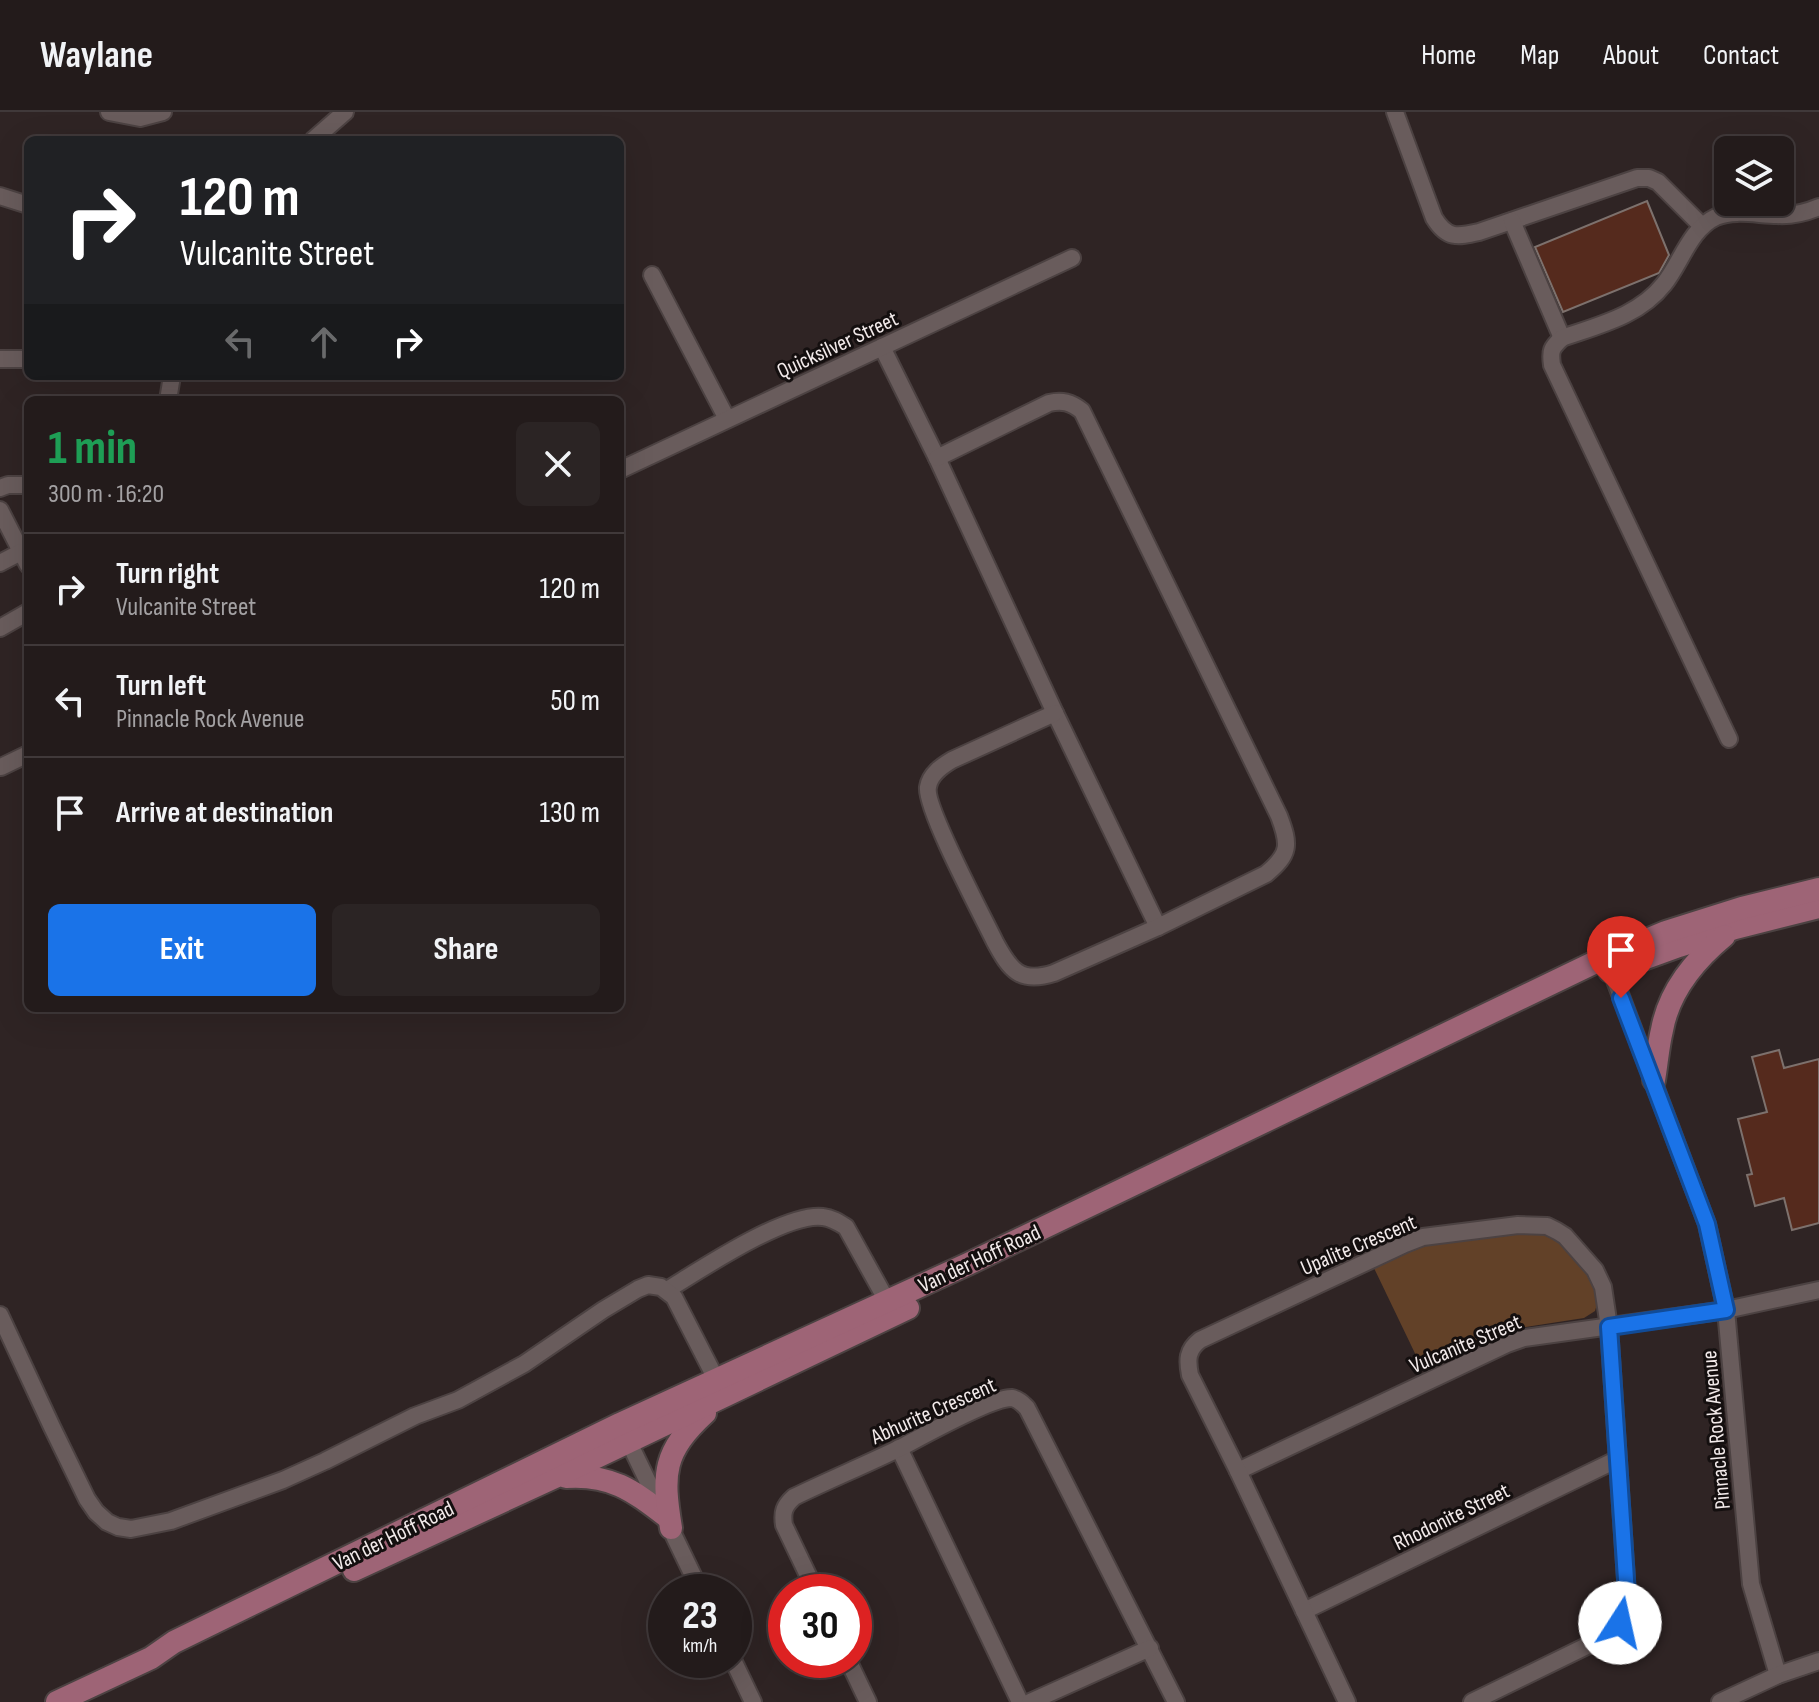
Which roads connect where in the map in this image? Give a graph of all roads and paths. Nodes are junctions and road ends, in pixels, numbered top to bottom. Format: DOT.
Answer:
graph roads {
  1 [pos="109,112"];
  2 [pos="163,112"];
  3 [pos="345,112"];
  4 [pos="1395,112"];
  5 [pos="318,136"];
  6 [pos="0,196"];
  7 [pos="24,204"];
  8 [pos="1819,207"];
  9 [pos="1512,221"];
  10 [pos="1702,226"];
  11 [pos="1072,258"];
  12 [pos="652,275"];
  13 [pos="1562,338"];
  14 [pos="882,347"];
  15 [pos="0,359"];
  16 [pos="24,359"];
  17 [pos="727,419"];
  18 [pos="937,458"];
  19 [pos="624,468"];
  20 [pos="24,485"];
  21 [pos="0,488"];
  22 [pos="0,510"];
  23 [pos="24,559"];
  24 [pos="0,563"];
  25 [pos="24,614"];
  26 [pos="0,628"];
  27 [pos="1055,713"];
  28 [pos="1729,739"];
  29 [pos="24,756"];
  30 [pos="1,767"];
  31 [pos="1819,889"];
  32 [pos="1819,907"];
  33 [pos="1158,927"];
  34 [pos="1735,928"];
  35 [pos="1608,964"];
  36 [pos="1654,1080"];
  37 [pos="667,1290"];
  38 [pos="1819,1290"];
  39 [pos="887,1301"];
  40 [pos="1726,1310"];
  41 [pos="0,1315"];
  42 [pos="1609,1327"];
  43 [pos="717,1390"];
  44 [pos="624,1433"];
  45 [pos="899,1448"];
  46 [pos="1618,1459"];
  47 [pos="1238,1471"];
  48 [pos="555,1477"];
  49 [pos="668,1522"];
  50 [pos="693,1574"];
  51 [pos="807,1574"];
  52 [pos="1304,1611"];
  53 [pos="1150,1648"];
  54 [pos="151,1658"];
  55 [pos="1819,1661"];
  56 [pos="1778,1675"];
  57 [pos="742,1678"];
  58 [pos="857,1678"];
  59 [pos="57,1702"];
  60 [pos="753,1702"];
  61 [pos="868,1702"];
  62 [pos="1020,1702"];
  63 [pos="1030,1702"];
  64 [pos="1176,1702"];
  65 [pos="1347,1702"];
  66 [pos="1472,1702"];
  67 [pos="1720,1702"];
  1 -- 2 [label="street"];
  3 -- 5 [label="street"];
  4 -- 9 [label="street"];
  6 -- 7 [label="street"];
  8 -- 10 [label="street"];
  9 -- 10 [label="street"];
  9 -- 13 [label="street"];
  10 -- 13 [label="street"];
  11 -- 14 [label="street, Quicksilver Street"];
  12 -- 17 [label="street"];
  13 -- 28 [label="street"];
  14 -- 17 [label="street, Quicksilver Street"];
  14 -- 18 [label="street"];
  15 -- 16 [label="street"];
  17 -- 19 [label="street, Quicksilver Street"];
  18 -- 27 [label="street"];
  18 -- 33 [label="street"];
  20 -- 21 [label="street"];
  22 -- 23 [label="street"];
  23 -- 24 [label="street"];
  25 -- 26 [label="street"];
  27 -- 33 [label="street"];
  27 -- 33 [label="street"];
  29 -- 30 [label="street"];
  31 -- 35 [label="main road, Van der Hoff Road"];
  32 -- 34 [label="main road, Van der Hoff Road"];
  34 -- 35 [label="main road, Van der Hoff Road"];
  34 -- 36 [label="main road"];
  35 -- 36 [label="street, Pinnacle Rock Avenue"];
  35 -- 39 [label="main road, Van der Hoff Road"];
  35 -- 43 [label="main road, Van der Hoff Road"];
  36 -- 40 [label="street, Pinnacle Rock Avenue"];
  37 -- 39 [label="street"];
  37 -- 41 [label="street"];
  37 -- 43 [label="street"];
  38 -- 40 [label="street, Vulcanite Street"];
  39 -- 43 [label="main road, Van der Hoff Road"];
  40 -- 42 [label="street, Vulcanite Street"];
  40 -- 56 [label="street, Pinnacle Rock Avenue"];
  42 -- 46 [label="street, Upalite Crescent"];
  42 -- 47 [label="street, Vulcanite Street"];
  42 -- 47 [label="street, Upalite Crescent"];
  43 -- 44 [label="main road, Van der Hoff Road"];
  43 -- 49 [label="main road"];
  44 -- 48 [label="main road, Van der Hoff Road"];
  44 -- 49 [label="street"];
  44 -- 54 [label="main road, Van der Hoff Road"];
  45 -- 51 [label="street, Abhurite Crescent"];
  45 -- 53 [label="street, Abhurite Crescent"];
  45 -- 62 [label="street"];
  46 -- 52 [label="street, Rhodonite Street"];
  46 -- 66 [label="street, Upalite Crescent"];
  47 -- 52 [label="street, Upalite Crescent"];
  48 -- 49 [label="main road"];
  48 -- 54 [label="main road, Van der Hoff Road"];
  49 -- 50 [label="street"];
  52 -- 65 [label="street, Upalite Crescent"];
  53 -- 63 [label="street"];
  53 -- 64 [label="street, Abhurite Crescent"];
  54 -- 59 [label="main road, Van der Hoff Road"];
  55 -- 56 [label="street"];
  56 -- 67 [label="street"];
  57 -- 60 [label="street"];
  58 -- 61 [label="street"];
}
